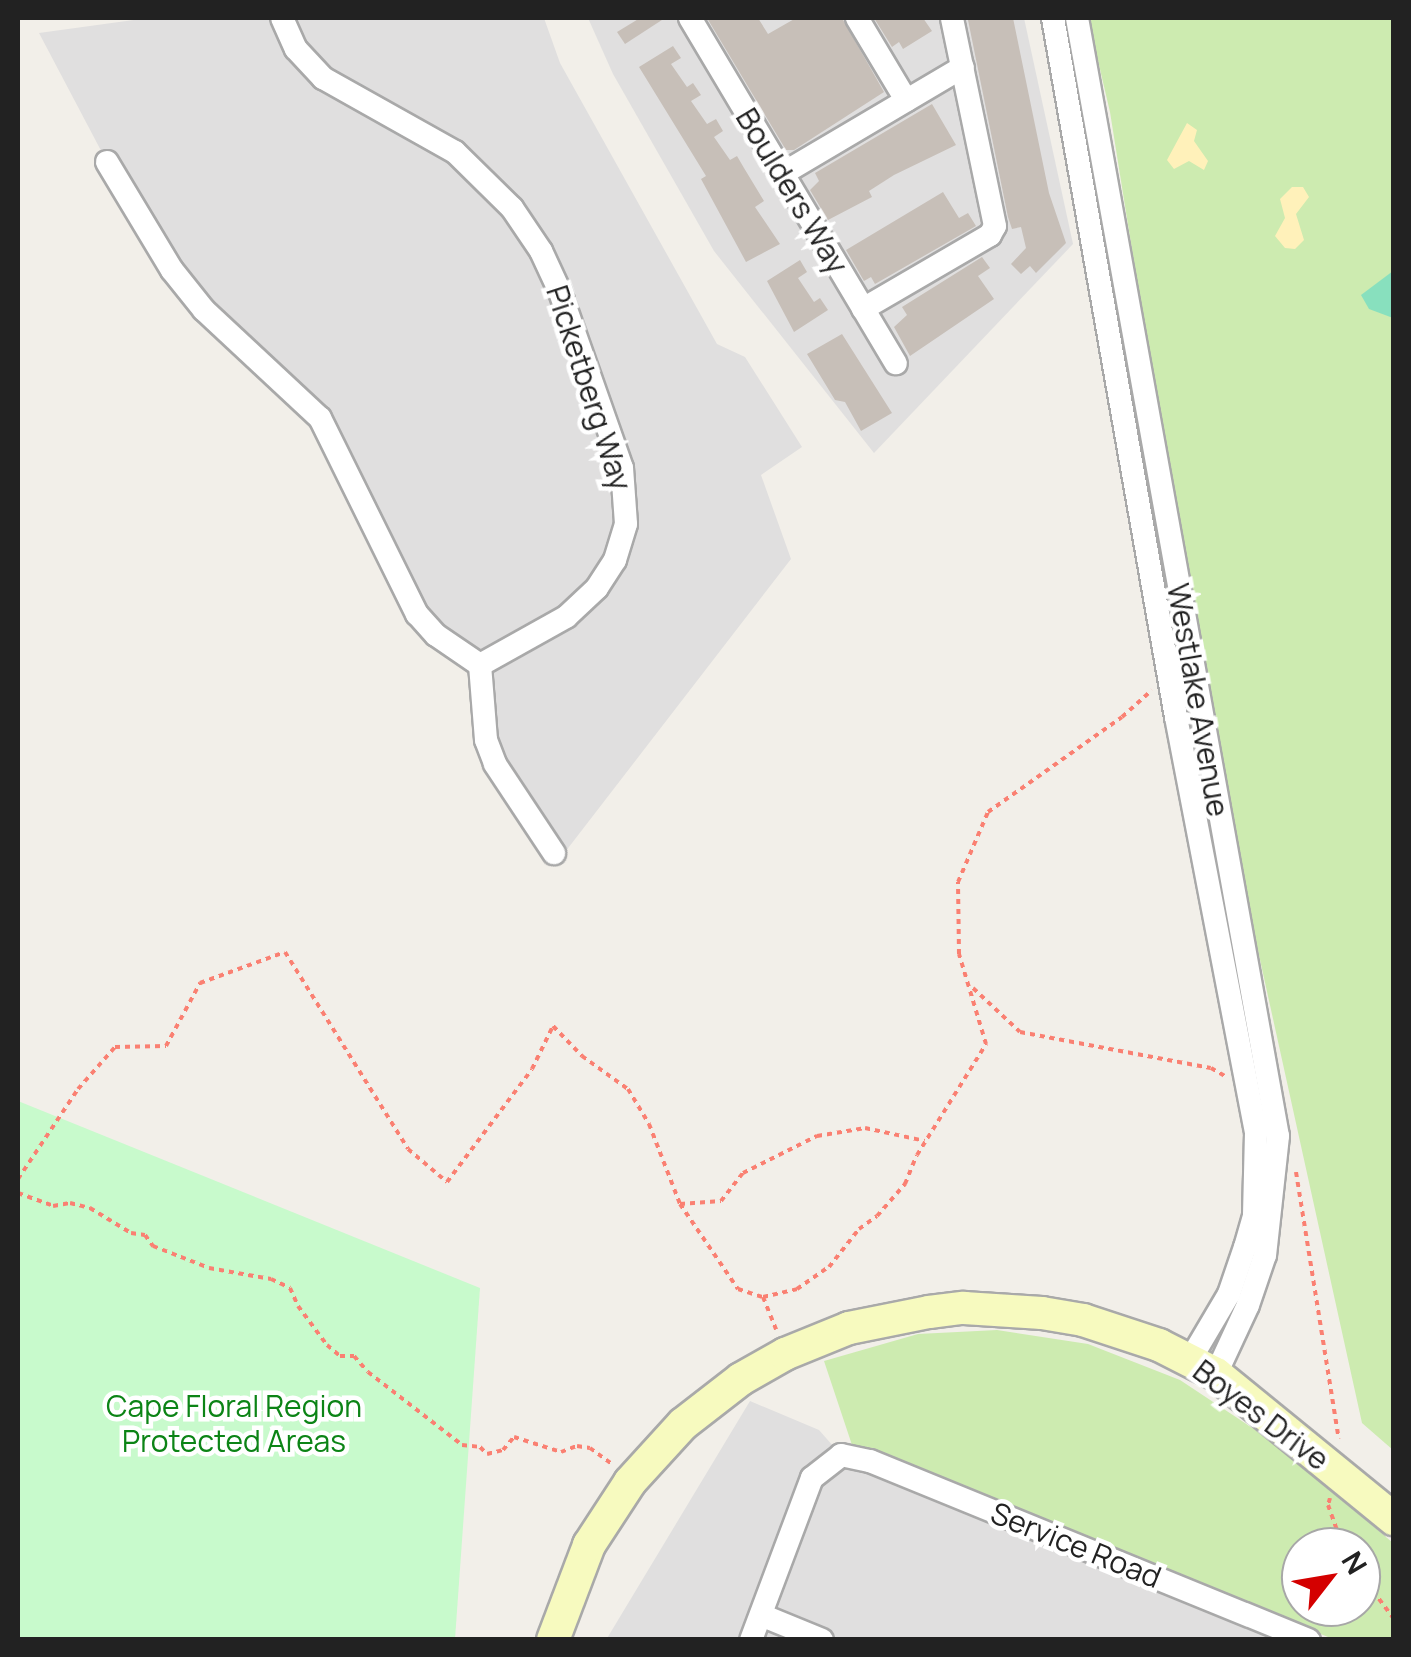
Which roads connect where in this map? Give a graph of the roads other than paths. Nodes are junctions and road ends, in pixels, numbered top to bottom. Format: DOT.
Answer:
graph roads {
  1 [pos="282,18"];
  2 [pos="690,18"];
  3 [pos="857,18"];
  4 [pos="952,18"];
  5 [pos="1053,18"];
  6 [pos="1078,18"];
  7 [pos="963,67"];
  8 [pos="906,100"];
  9 [pos="107,162"];
  10 [pos="782,174"];
  11 [pos="863,309"];
  12 [pos="896,363"];
  13 [pos="480,665"];
  14 [pos="554,853"];
  15 [pos="1203,1367"];
  16 [pos="1394,1519"];
  17 [pos="761,1615"];
  18 [pos="553,1640"];
  19 [pos="751,1640"];
  20 [pos="822,1640"];
  21 [pos="1309,1640"];
  1 -- 13 [label="street, Picketberg Way"];
  2 -- 10 [label="street, Boulders Way"];
  3 -- 8 [label="street"];
  4 -- 7 [label="street"];
  5 -- 15 [label="street, Westlake Avenue"];
  6 -- 15 [label="street, Westlake Avenue"];
  7 -- 8 [label="street"];
  7 -- 11 [label="street"];
  8 -- 10 [label="street"];
  9 -- 13 [label="street"];
  10 -- 11 [label="street, Boulders Way"];
  11 -- 12 [label="street, Boulders Way"];
  13 -- 14 [label="street"];
  15 -- 16 [label="main road, Boyes Drive"];
  15 -- 18 [label="main road, Boyes Drive"];
  17 -- 19 [label="street"];
  17 -- 20 [label="street"];
  17 -- 21 [label="street, Service Road"];
}
